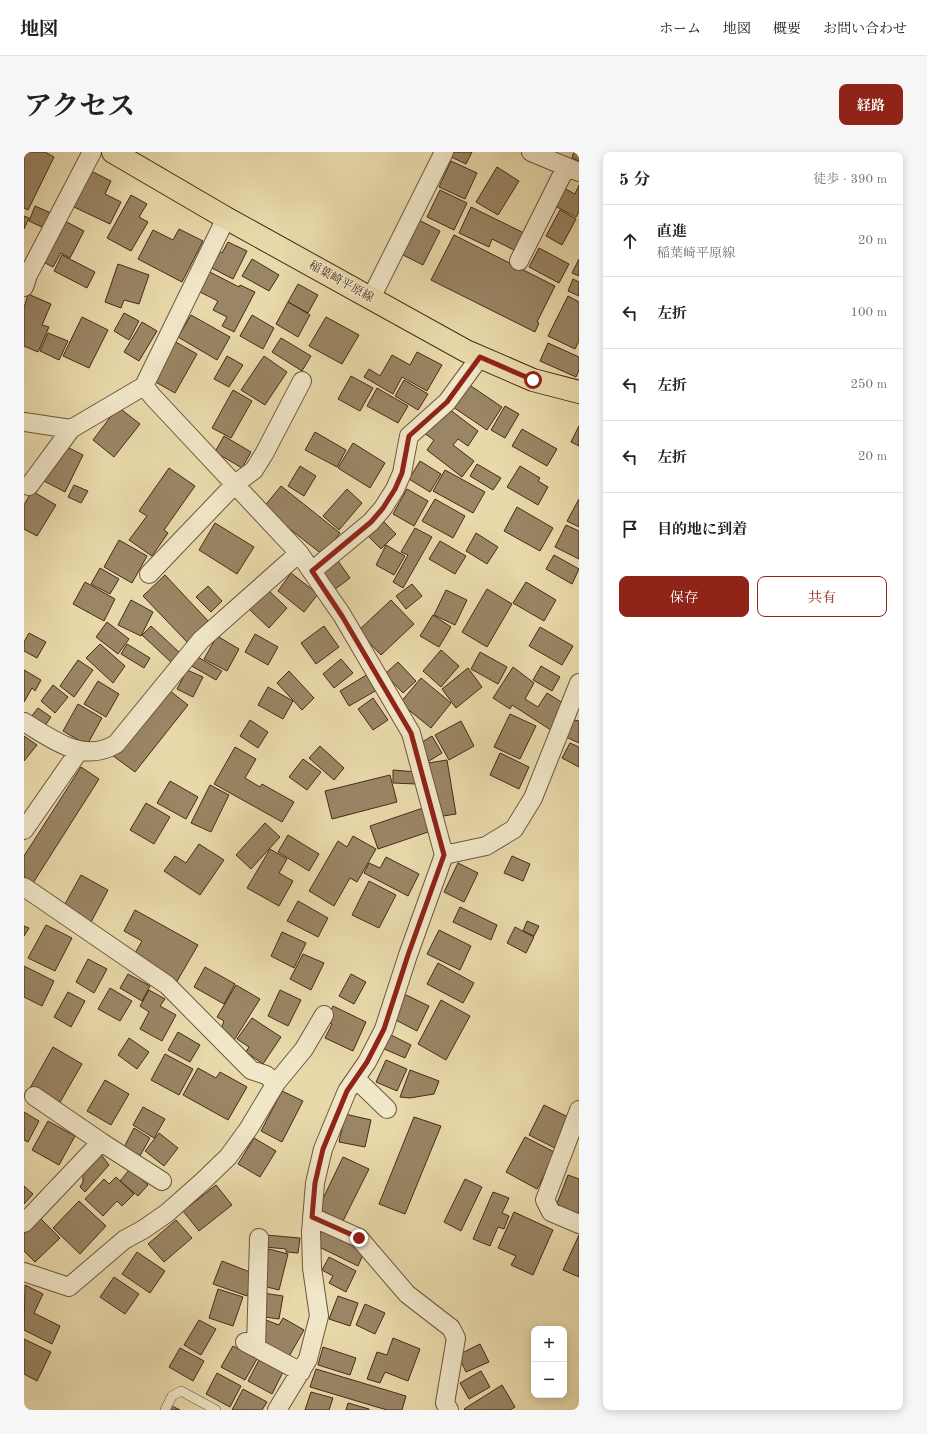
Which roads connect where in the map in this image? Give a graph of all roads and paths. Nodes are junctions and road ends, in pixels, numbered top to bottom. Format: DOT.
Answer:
graph roads {
  1 [pos="92,152"];
  2 [pos="113,152"];
  3 [pos="444,152"];
  4 [pos="531,152"];
  5 [pos="573,170"];
  6 [pos="226,218"];
  7 [pos="519,260"];
  8 [pos="24,287"];
  9 [pos="371,298"];
  10 [pos="480,357"];
  11 [pos="302,381"];
  12 [pos="144,386"];
  13 [pos="579,392"];
  14 [pos="24,422"];
  15 [pos="71,429"];
  16 [pos="235,484"];
  17 [pos="29,486"];
  18 [pos="299,553"];
  19 [pos="312,571"];
  20 [pos="149,574"];
  21 [pos="579,683"];
  22 [pos="24,722"];
  23 [pos="79,752"];
  24 [pos="24,830"];
  25 [pos="444,855"];
  26 [pos="24,887"];
  27 [pos="324,1015"];
  28 [pos="356,1079"];
  29 [pos="276,1083"];
  30 [pos="34,1096"];
  31 [pos="387,1109"];
  32 [pos="579,1110"];
  33 [pos="101,1142"];
  34 [pos="162,1181"];
  35 [pos="312,1217"];
  36 [pos="24,1223"];
  37 [pos="579,1224"];
  38 [pos="259,1238"];
  39 [pos="24,1272"];
  40 [pos="301,1372"];
  41 [pos="165,1410"];
  42 [pos="216,1410"];
  43 [pos="278,1410"];
  44 [pos="449,1410"];
  1 -- 8 [label="street"];
  2 -- 6 [label="main road, 稲葉崎平原線"];
  3 -- 9 [label="street"];
  4 -- 5 [label="street"];
  5 -- 7 [label="street"];
  6 -- 9 [label="main road, 稲葉崎平原線"];
  6 -- 12 [label="street"];
  9 -- 10 [label="main road, 稲葉崎平原線"];
  10 -- 13 [label="main road, 稲葉崎平原線"];
  10 -- 19 [label="street"];
  11 -- 16 [label="street"];
  12 -- 15 [label="street"];
  12 -- 16 [label="street"];
  14 -- 15 [label="street"];
  15 -- 17 [label="street"];
  16 -- 18 [label="street"];
  16 -- 20 [label="street"];
  18 -- 19 [label="street"];
  18 -- 23 [label="street"];
  19 -- 25 [label="street"];
  21 -- 25 [label="street"];
  22 -- 23 [label="street"];
  23 -- 24 [label="street"];
  25 -- 28 [label="street"];
  26 -- 29 [label="street"];
  27 -- 29 [label="street"];
  28 -- 31 [label="street"];
  28 -- 35 [label="street"];
  29 -- 39 [label="street"];
  30 -- 33 [label="street"];
  32 -- 37 [label="street"];
  33 -- 34 [label="street"];
  33 -- 36 [label="street"];
  35 -- 40 [label="street"];
  35 -- 44 [label="street"];
  38 -- 40 [label="street"];
  40 -- 43 [label="street"];
  41 -- 42 [label="lane"];
}
